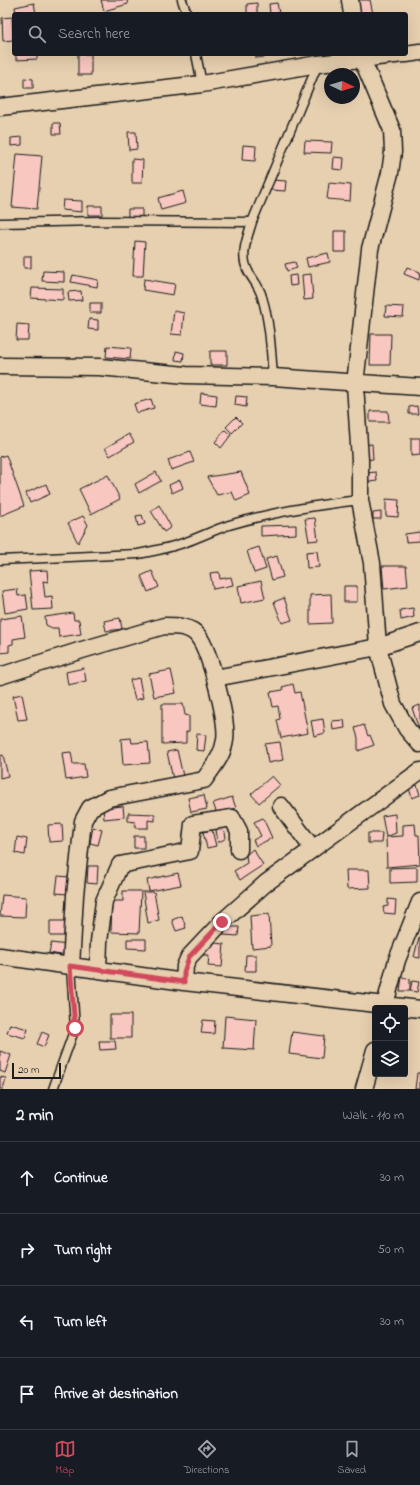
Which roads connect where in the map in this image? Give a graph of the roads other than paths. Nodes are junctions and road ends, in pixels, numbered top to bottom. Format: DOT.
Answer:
graph roads {
  1 [pos="182,0"];
  2 [pos="350,0"];
  3 [pos="186,12"];
  4 [pos="352,12"];
  5 [pos="420,52"];
  6 [pos="408,54"];
  7 [pos="196,56"];
  8 [pos="376,56"];
  9 [pos="361,57"];
  10 [pos="318,64"];
  11 [pos="202,84"];
  12 [pos="0,106"];
  13 [pos="252,222"];
  14 [pos="0,223"];
  15 [pos="0,366"];
  16 [pos="273,377"];
  17 [pos="355,384"];
  18 [pos="420,387"];
  19 [pos="360,500"];
  20 [pos="0,560"];
  21 [pos="420,633"];
  22 [pos="378,647"];
  23 [pos="0,676"];
  24 [pos="215,678"];
  25 [pos="420,744"];
  26 [pos="420,771"];
  27 [pos="281,806"];
  28 [pos="313,849"];
  29 [pos="238,850"];
  30 [pos="420,902"];
  31 [pos="0,956"];
  32 [pos="70,966"];
  33 [pos="98,970"];
  34 [pos="184,982"];
  35 [pos="385,1005"];
  36 [pos="372,1006"];
  37 [pos="408,1008"];
  38 [pos="420,1009"];
  39 [pos="372,1061"];
  40 [pos="53,1089"];
  41 [pos="364,1089"];
  1 -- 3 [label="lane"];
  2 -- 4 [label="street"];
  5 -- 6 [label="street"];
  7 -- 11 [label="lane"];
  8 -- 9 [label="street"];
  9 -- 10 [label="street"];
  9 -- 17 [label="street"];
  10 -- 11 [label="street"];
  10 -- 13 [label="lane"];
  11 -- 12 [label="street"];
  13 -- 14 [label="lane"];
  13 -- 16 [label="lane"];
  15 -- 16 [label="street"];
  16 -- 17 [label="street"];
  17 -- 18 [label="street"];
  17 -- 19 [label="street"];
  19 -- 20 [label="lane"];
  19 -- 22 [label="street"];
  21 -- 22 [label="street"];
  22 -- 24 [label="street"];
  22 -- 25 [label="street"];
  23 -- 24 [label="street"];
  24 -- 32 [label="street"];
  26 -- 28 [label="street"];
  27 -- 28 [label="street"];
  28 -- 34 [label="street"];
  29 -- 33 [label="street"];
  30 -- 35 [label="street"];
  31 -- 32 [label="street"];
  32 -- 33 [label="street"];
  32 -- 40 [label="lane"];
  33 -- 34 [label="street"];
  34 -- 36 [label="street"];
  37 -- 38 [label="street"];
  39 -- 41 [label="street"];
}
